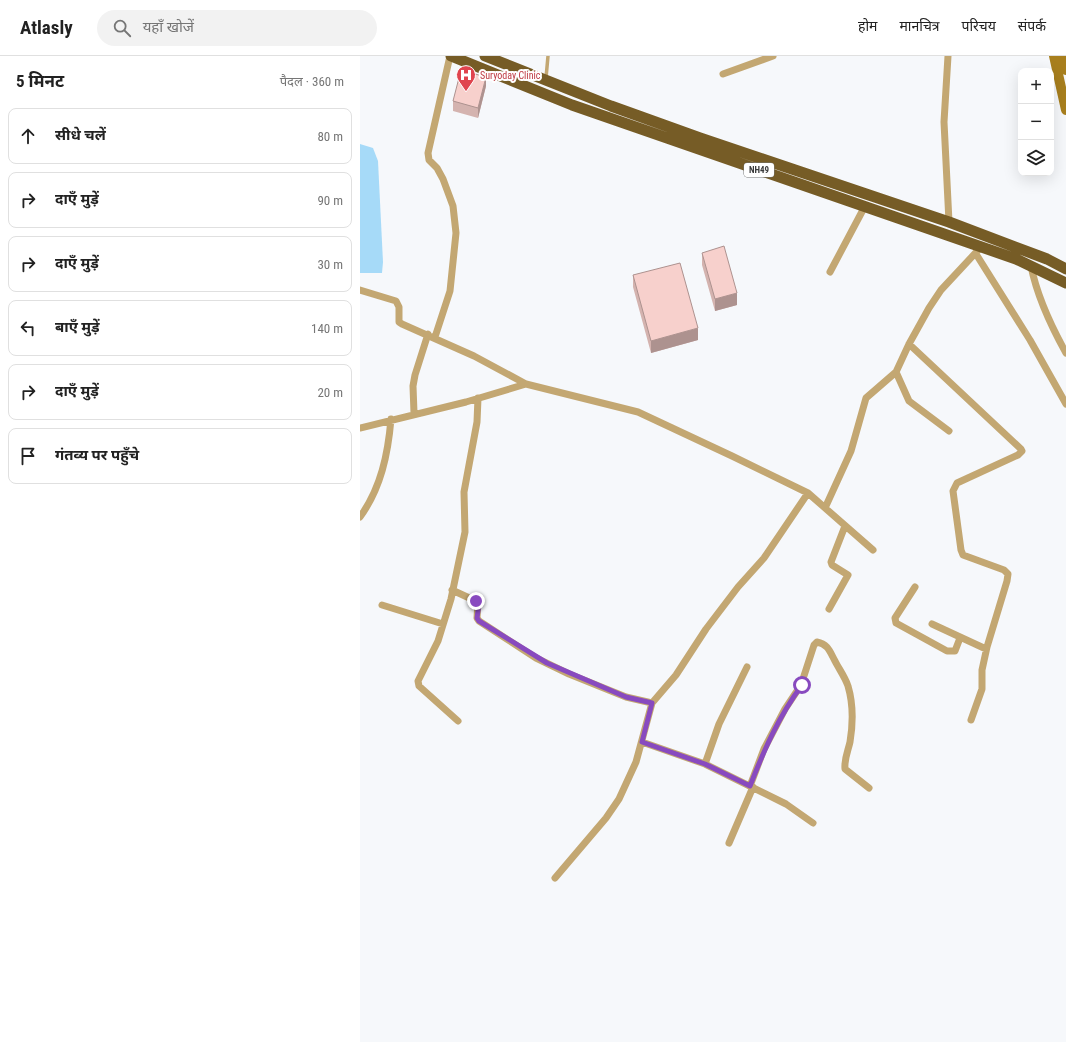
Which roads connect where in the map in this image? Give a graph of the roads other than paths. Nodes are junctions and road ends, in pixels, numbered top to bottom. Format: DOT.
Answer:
graph roads {
  1 [pos="451,56"];
  2 [pos="485,56"];
  3 [pos="548,56"];
  4 [pos="773,56"];
  5 [pos="948,56"];
  6 [pos="1054,56"];
  7 [pos="1063,56"];
  8 [pos="1066,70"];
  9 [pos="722,74"];
  10 [pos="546,81"];
  11 [pos="1066,110"];
  12 [pos="865,206"];
  13 [pos="948,222"];
  14 [pos="978,251"];
  15 [pos="1031,266"];
  16 [pos="1066,269"];
  17 [pos="830,272"];
  18 [pos="1066,283"];
  19 [pos="360,290"];
  20 [pos="431,336"];
  21 [pos="909,344"];
  22 [pos="1066,353"];
  23 [pos="896,372"];
  24 [pos="526,384"];
  25 [pos="478,398"];
  26 [pos="1066,404"];
  27 [pos="414,413"];
  28 [pos="391,419"];
  29 [pos="360,428"];
  30 [pos="949,431"];
  31 [pos="808,493"];
  32 [pos="825,508"];
  33 [pos="360,517"];
  34 [pos="845,526"];
  35 [pos="873,550"];
  36 [pos="915,587"];
  37 [pos="452,590"];
  38 [pos="382,605"];
  39 [pos="829,609"];
  40 [pos="443,624"];
  41 [pos="932,624"];
  42 [pos="960,638"];
  43 [pos="986,649"];
  44 [pos="747,667"];
  45 [pos="652,703"];
  46 [pos="971,720"];
  47 [pos="458,721"];
  48 [pos="642,742"];
  49 [pos="705,764"];
  50 [pos="751,786"];
  51 [pos="869,788"];
  52 [pos="813,823"];
  53 [pos="729,842"];
  54 [pos="555,878"];
  1 -- 12 [label="highway, NH49"];
  1 -- 20 [label="street"];
  2 -- 10 [label="highway, NH49"];
  3 -- 10 [label="lane"];
  4 -- 9 [label="street"];
  5 -- 13 [label="street"];
  6 -- 11 [label="main road"];
  7 -- 8 [label="main road"];
  10 -- 13 [label="highway, NH49"];
  12 -- 14 [label="highway, NH49"];
  12 -- 17 [label="street"];
  13 -- 16 [label="highway, NH49"];
  14 -- 15 [label="highway, NH49"];
  14 -- 21 [label="street"];
  14 -- 26 [label="street"];
  15 -- 18 [label="highway, NH49"];
  15 -- 22 [label="street"];
  19 -- 20 [label="street"];
  20 -- 24 [label="street"];
  20 -- 27 [label="street"];
  21 -- 23 [label="street"];
  21 -- 43 [label="street"];
  23 -- 30 [label="street"];
  23 -- 32 [label="street"];
  24 -- 25 [label="street"];
  24 -- 31 [label="street"];
  25 -- 27 [label="street"];
  25 -- 37 [label="street"];
  27 -- 28 [label="street"];
  28 -- 29 [label="street"];
  28 -- 33 [label="street"];
  31 -- 32 [label="street"];
  31 -- 45 [label="street"];
  32 -- 34 [label="street"];
  34 -- 35 [label="street"];
  34 -- 39 [label="street"];
  36 -- 42 [label="street"];
  37 -- 40 [label="street"];
  37 -- 45 [label="street"];
  38 -- 40 [label="street"];
  40 -- 47 [label="street"];
  41 -- 42 [label="street"];
  42 -- 43 [label="street"];
  43 -- 46 [label="street"];
  44 -- 49 [label="street"];
  45 -- 48 [label="street"];
  48 -- 49 [label="street"];
  48 -- 54 [label="street"];
  49 -- 50 [label="street"];
  50 -- 51 [label="street"];
  50 -- 52 [label="street"];
  50 -- 53 [label="street"];
}
